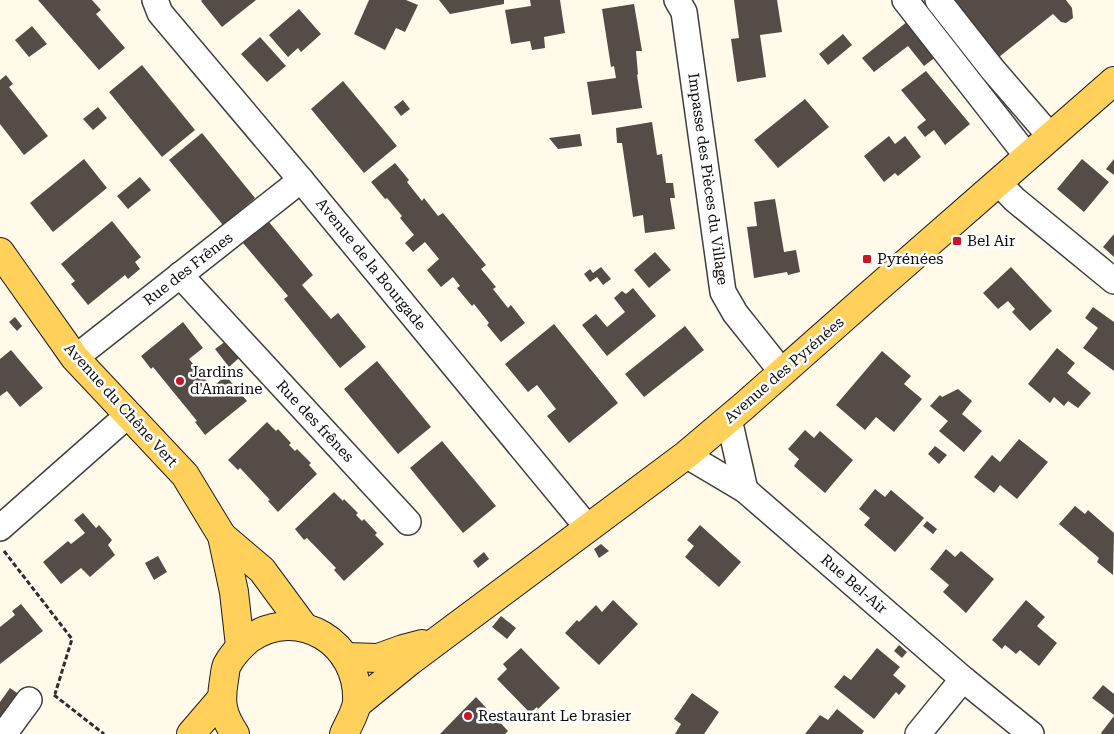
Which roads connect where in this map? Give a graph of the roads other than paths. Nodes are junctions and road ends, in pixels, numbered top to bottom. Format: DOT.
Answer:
graph roads {
  1 [pos="155,0"];
  2 [pos="677,0"];
  3 [pos="905,0"];
  4 [pos="938,0"];
  5 [pos="1110,91"];
  6 [pos="1050,136"];
  7 [pos="1028,156"];
  8 [pos="301,180"];
  9 [pos="998,182"];
  10 [pos="0,252"];
  11 [pos="180,275"];
  12 [pos="1114,281"];
  13 [pos="75,358"];
  14 [pos="782,372"];
  15 [pos="128,415"];
  16 [pos="728,419"];
  17 [pos="686,455"];
  18 [pos="745,490"];
  19 [pos="408,522"];
  20 [pos="0,528"];
  21 [pos="588,528"];
  22 [pos="222,536"];
  23 [pos="304,627"];
  24 [pos="438,640"];
  25 [pos="240,646"];
  26 [pos="347,657"];
  27 [pos="964,679"];
  28 [pos="221,698"];
  29 [pos="29,700"];
  30 [pos="357,704"];
  31 [pos="4,734"];
  32 [pos="191,734"];
  33 [pos="235,734"];
  34 [pos="344,734"];
  35 [pos="918,734"];
  36 [pos="1031,734"];
  1 -- 8 [label="street, Avenue de la Bourgade"];
  2 -- 14 [label="street, Impasse des Pièces du Village"];
  3 -- 7 [label="street"];
  4 -- 6 [label="street"];
  5 -- 6 [label="main road, Avenue des Pyrénées"];
  6 -- 7 [label="main road, Avenue des Pyrénées"];
  7 -- 9 [label="main road, Avenue des Pyrénées"];
  8 -- 11 [label="street, Rue des Frênes"];
  8 -- 21 [label="street, Avenue de la Bourgade"];
  9 -- 12 [label="street"];
  9 -- 14 [label="main road, Avenue des Pyrénées"];
  10 -- 13 [label="main road, Avenue du Chêne Vert"];
  11 -- 13 [label="street, Rue des Frênes"];
  11 -- 19 [label="street, Rue des frênes"];
  13 -- 15 [label="main road, Avenue du Chêne Vert"];
  14 -- 16 [label="main road, Avenue des Pyrénées"];
  15 -- 20 [label="street"];
  15 -- 22 [label="main road, Avenue du Chêne Vert"];
  16 -- 17 [label="main road, Avenue des Pyrénées"];
  16 -- 18 [label="street"];
  17 -- 18 [label="street, Rue Bel-Air"];
  17 -- 21 [label="main road, Avenue des Pyrénées"];
  18 -- 27 [label="street, Rue Bel-Air"];
  21 -- 24 [label="main road, Avenue des Pyrénées"];
  22 -- 23 [label="main road, Avenue du Chêne Vert"];
  22 -- 25 [label="main road, Avenue du Chêne Vert"];
  23 -- 25 [label="main road"];
  23 -- 26 [label="main road"];
  24 -- 26 [label="main road, Avenue des Pyrénées"];
  24 -- 30 [label="main road, Avenue des Pyrénées"];
  25 -- 28 [label="main road"];
  26 -- 30 [label="main road"];
  27 -- 35 [label="street"];
  27 -- 36 [label="street, Rue Bel-Air"];
  28 -- 32 [label="main road"];
  28 -- 33 [label="main road"];
  29 -- 31 [label="street"];
  30 -- 34 [label="main road"];
}
